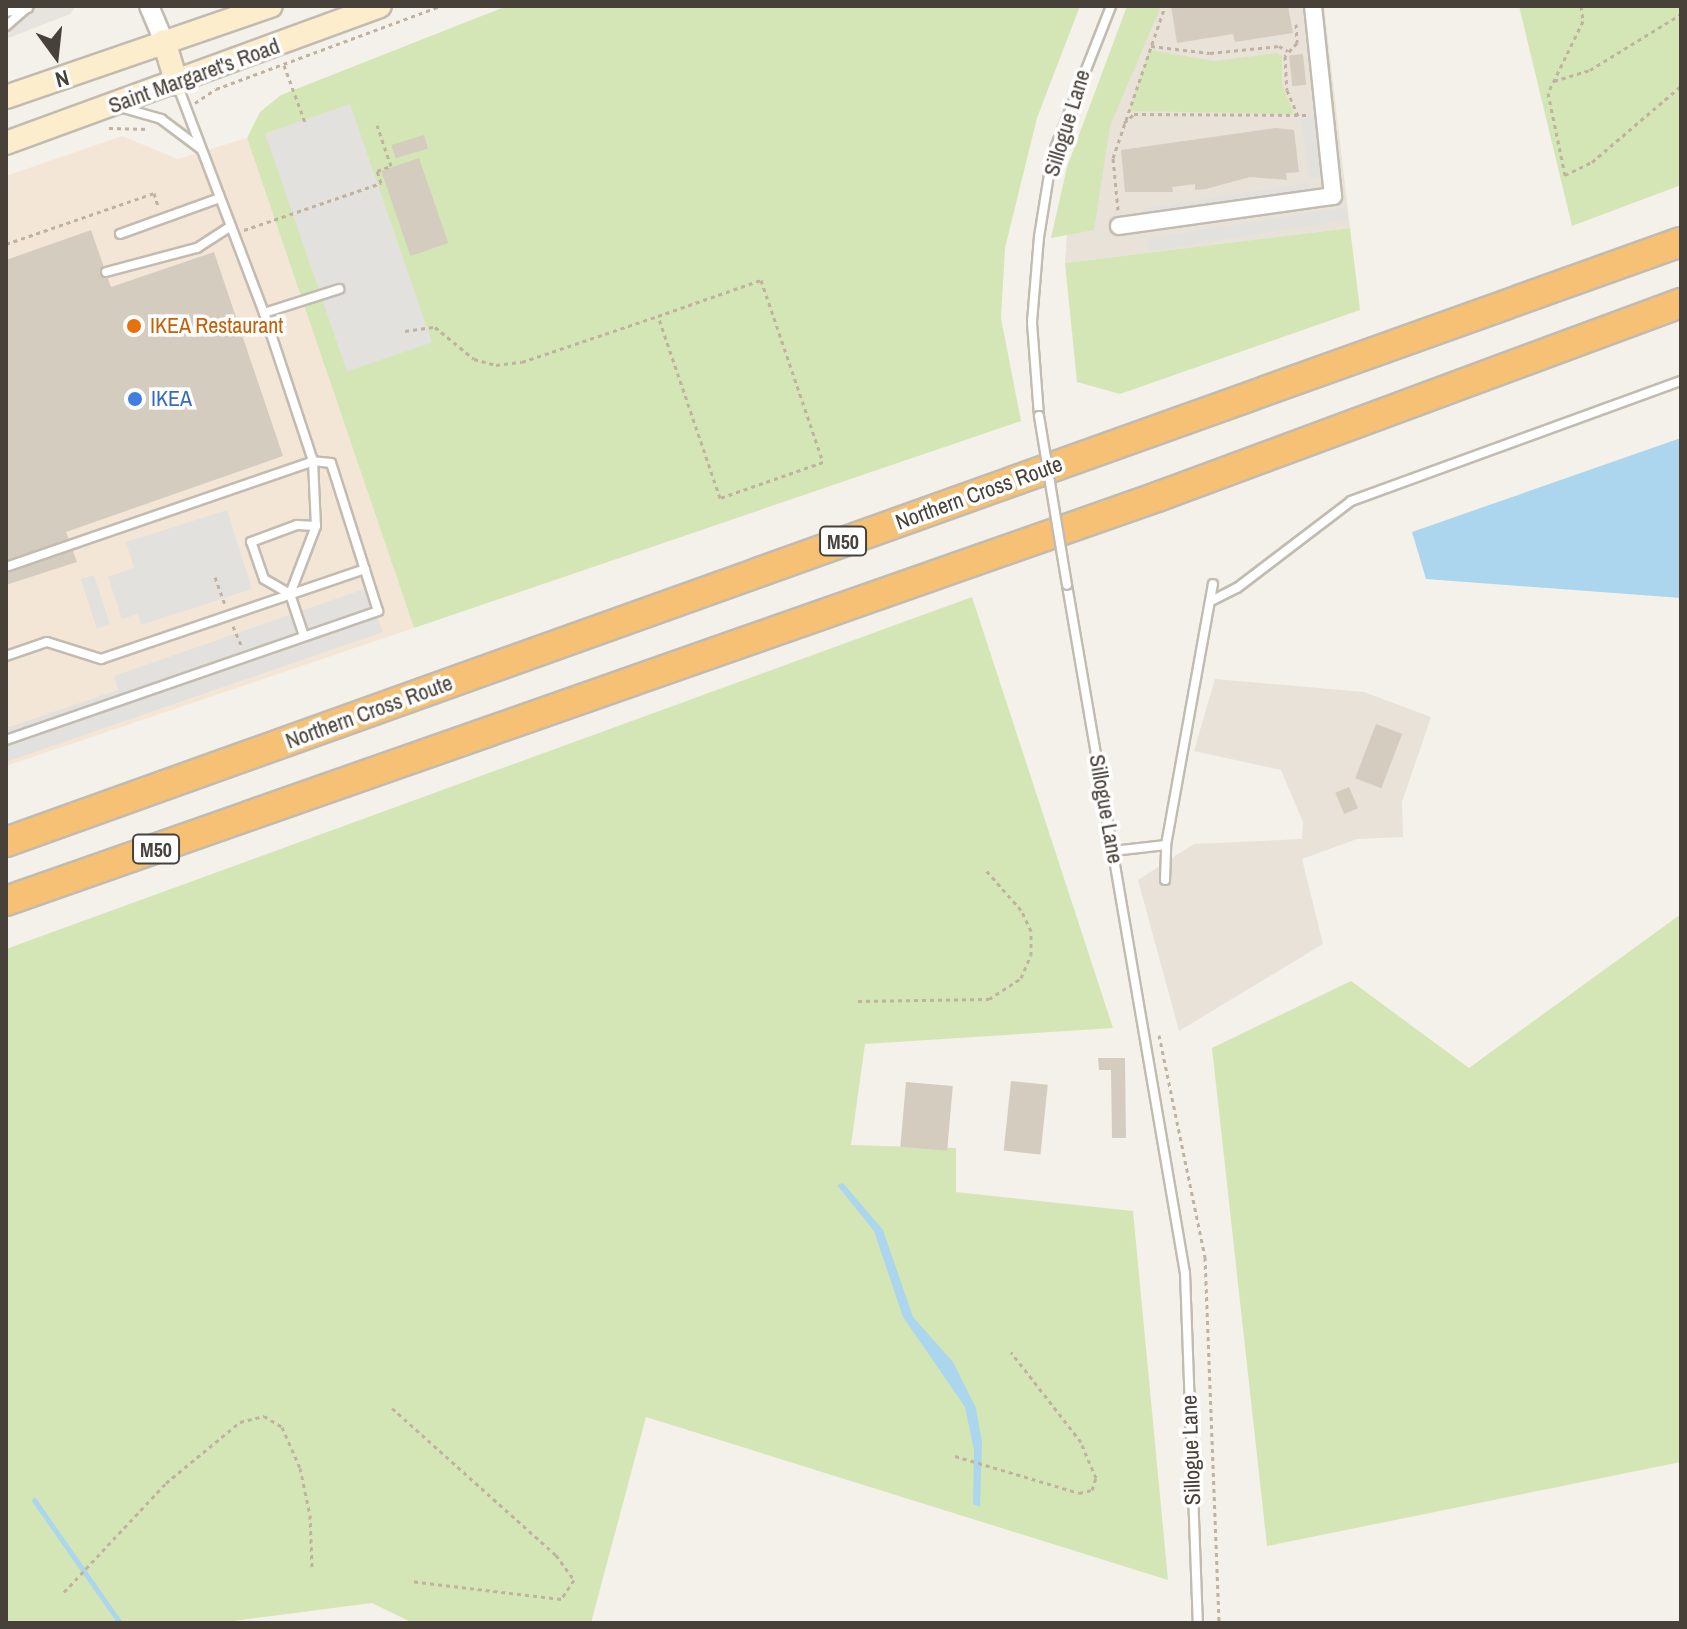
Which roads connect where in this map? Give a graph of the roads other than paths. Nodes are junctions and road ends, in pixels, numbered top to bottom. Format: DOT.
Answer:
graph roads {
  1 [pos="149,6"];
  2 [pos="271,6"];
  3 [pos="380,6"];
  4 [pos="1111,6"];
  5 [pos="1313,6"];
  6 [pos="29,7"];
  7 [pos="6,12"];
  8 [pos="6,26"];
  9 [pos="164,41"];
  10 [pos="177,84"];
  11 [pos="6,97"];
  12 [pos="110,107"];
  13 [pos="6,143"];
  14 [pos="201,150"];
  15 [pos="220,198"];
  16 [pos="1119,226"];
  17 [pos="232,230"];
  18 [pos="120,234"];
  19 [pos="1681,242"];
  20 [pos="106,272"];
  21 [pos="339,289"];
  22 [pos="1681,303"];
  23 [pos="264,313"];
  24 [pos="1681,381"];
  25 [pos="313,461"];
  26 [pos="316,526"];
  27 [pos="6,567"];
  28 [pos="365,569"];
  29 [pos="1213,584"];
  30 [pos="290,594"];
  31 [pos="1211,601"];
  32 [pos="304,636"];
  33 [pos="6,656"];
  34 [pos="6,740"];
  35 [pos="307,797"];
  36 [pos="6,842"];
  37 [pos="1166,845"];
  38 [pos="1113,851"];
  39 [pos="1165,880"];
  40 [pos="6,901"];
  41 [pos="6,915"];
  42 [pos="1198,1623"];
  1 -- 9 [label="street, Saint Margaret's Road"];
  2 -- 9 [label="main road, Saint Margaret's Road"];
  3 -- 10 [label="main road, Saint Margaret's Road"];
  4 -- 38 [label="lane, Sillogue Lane, bridge"];
  5 -- 16 [label="street"];
  6 -- 7 [label="lane"];
  6 -- 8 [label="lane"];
  9 -- 10 [label="main road"];
  9 -- 11 [label="main road, Saint Margaret's Road"];
  10 -- 12 [label="main road, Saint Margaret's Road"];
  10 -- 14 [label="lane"];
  12 -- 13 [label="main road, Saint Margaret's Road"];
  12 -- 14 [label="lane"];
  14 -- 15 [label="lane"];
  15 -- 17 [label="lane"];
  15 -- 18 [label="lane"];
  17 -- 20 [label="lane"];
  17 -- 23 [label="lane"];
  19 -- 36 [label="highway, Northern Cross Route / M50"];
  21 -- 23 [label="lane"];
  22 -- 35 [label="highway, M50"];
  23 -- 25 [label="lane"];
  24 -- 31 [label="lane"];
  25 -- 26 [label="lane"];
  25 -- 27 [label="lane"];
  25 -- 28 [label="lane"];
  26 -- 30 [label="lane"];
  26 -- 30 [label="lane"];
  28 -- 30 [label="lane"];
  28 -- 32 [label="lane"];
  29 -- 31 [label="lane"];
  30 -- 32 [label="lane"];
  30 -- 33 [label="lane"];
  31 -- 37 [label="lane"];
  32 -- 34 [label="lane"];
  35 -- 40 [label="highway, M50"];
  35 -- 41 [label="highway"];
  37 -- 38 [label="lane"];
  37 -- 39 [label="lane"];
  38 -- 42 [label="lane, Sillogue Lane"];
}
